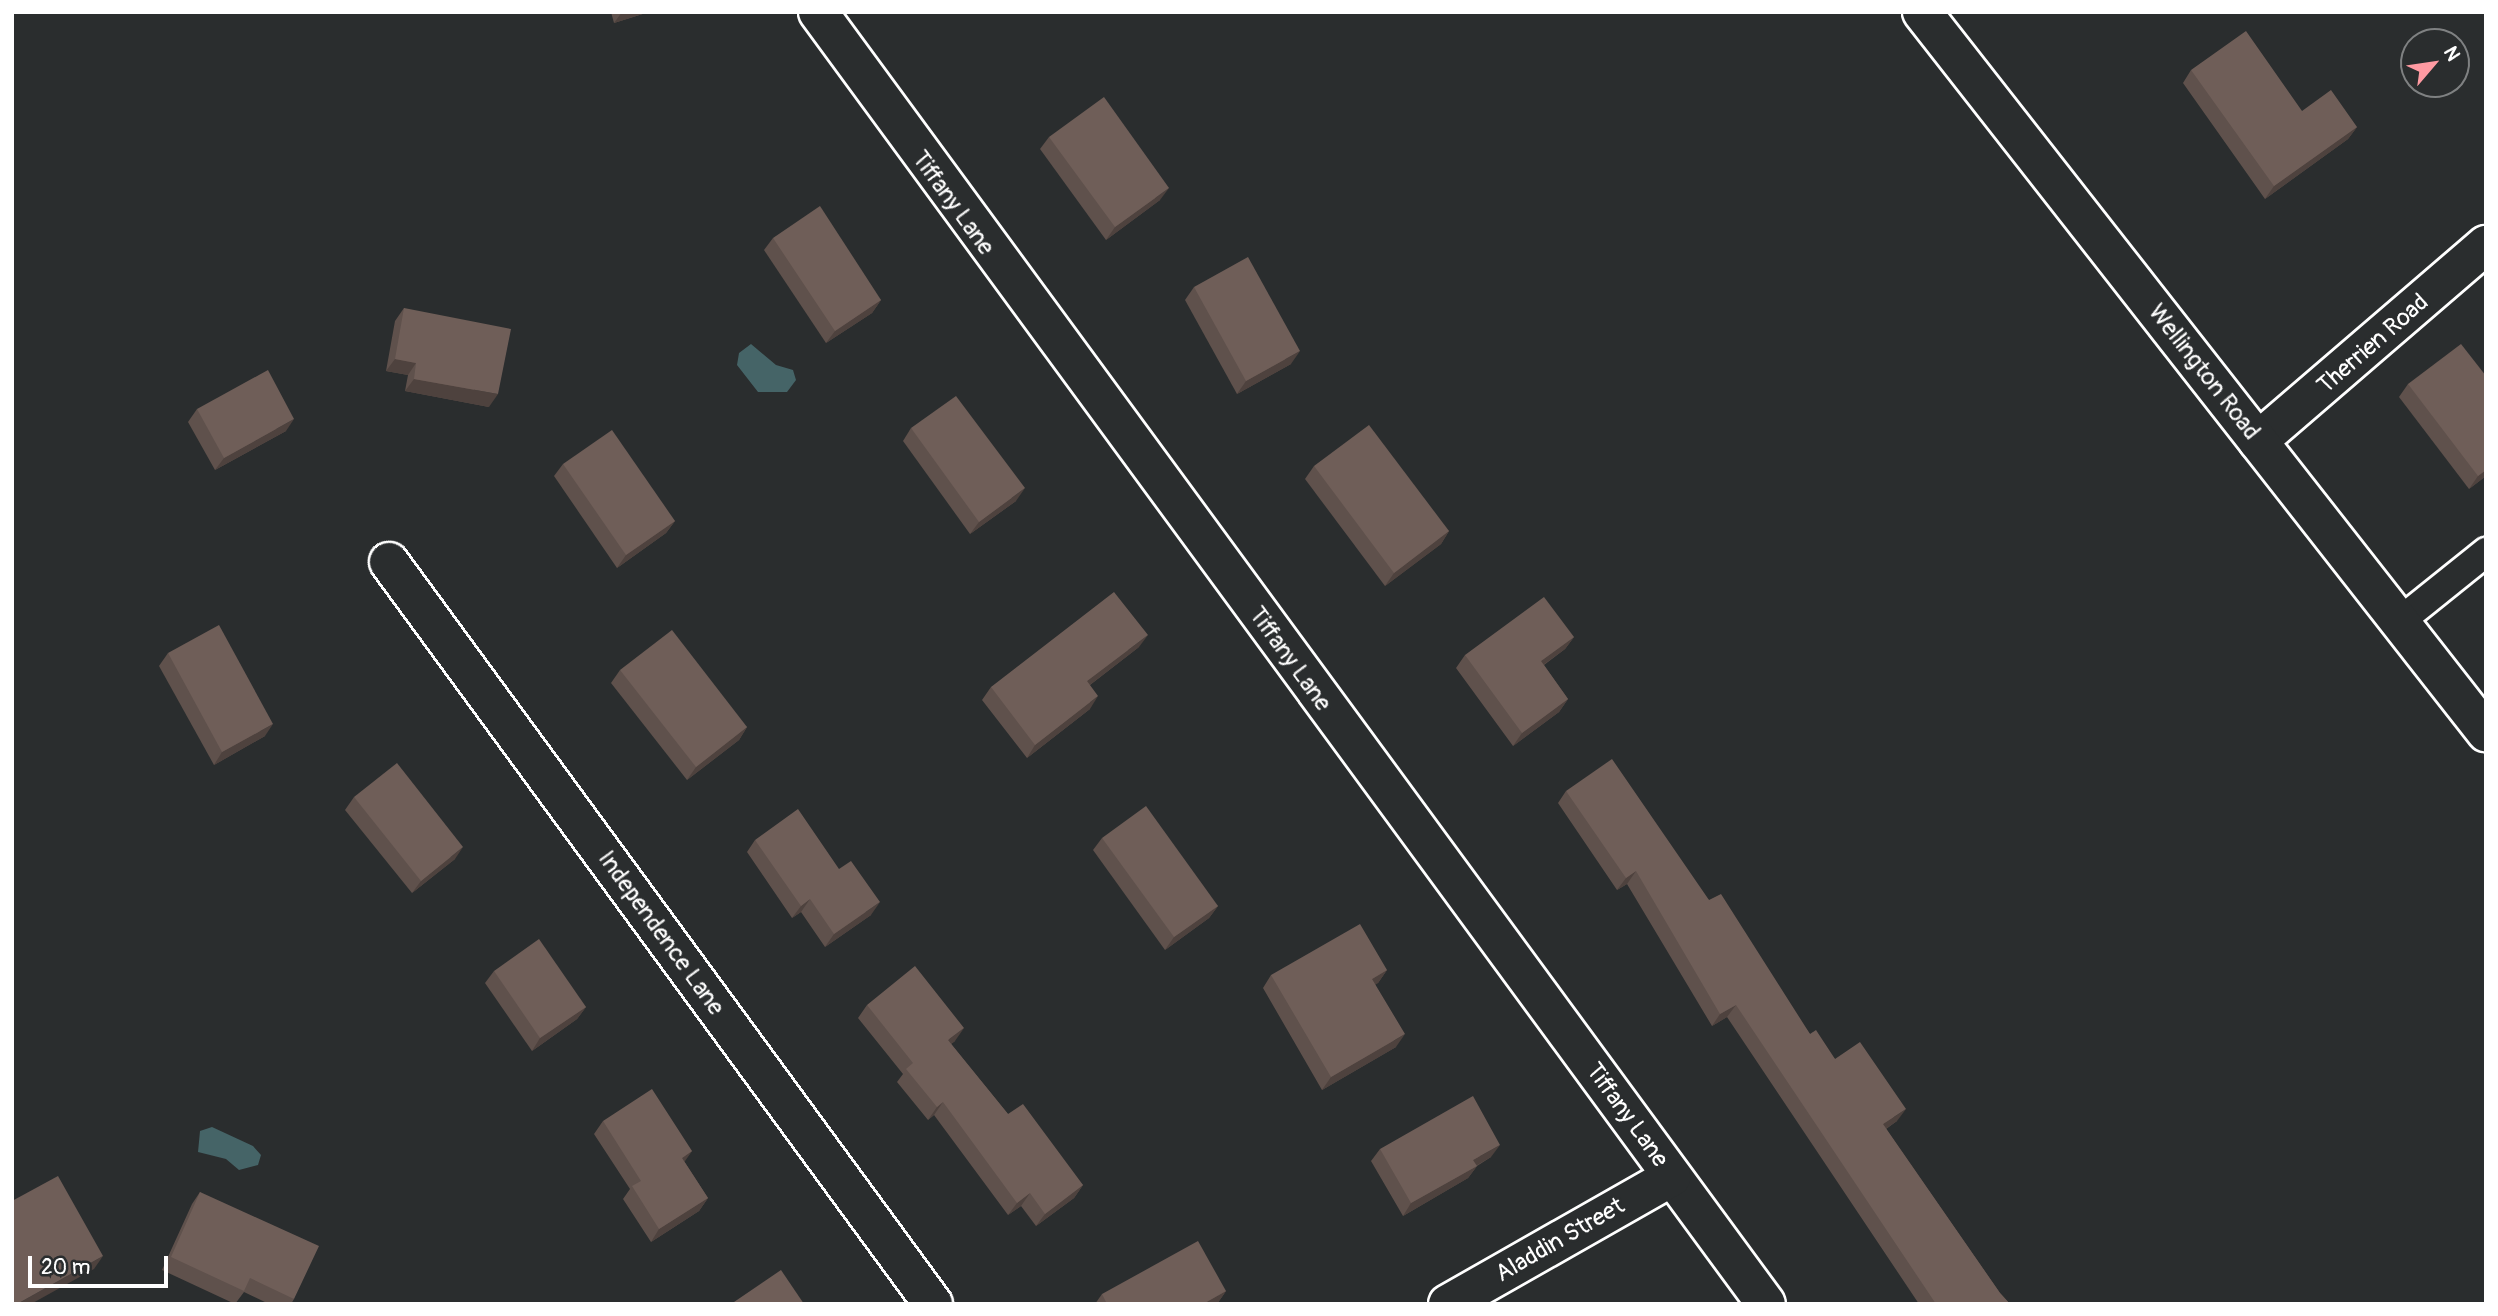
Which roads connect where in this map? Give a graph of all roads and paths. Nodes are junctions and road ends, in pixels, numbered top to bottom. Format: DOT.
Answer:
graph roads {
  1 [pos="818,12"];
  2 [pos="1922,12"];
  3 [pos="2486,245"];
  4 [pos="2258,441"];
  5 [pos="2486,552"];
  6 [pos="389,562"];
  7 [pos="2399,622"];
  8 [pos="2486,732"];
  9 [pos="1672,1177"];
  10 [pos="933,1304"];
  11 [pos="1448,1304"];
  12 [pos="1766,1304"];
  1 -- 9 [label="street, Tiffany Lane"];
  2 -- 4 [label="street, Wellington Road"];
  3 -- 4 [label="street, Therrien Road"];
  4 -- 7 [label="street, Wellington Road"];
  5 -- 7 [label="lane"];
  6 -- 10 [label="street, Independence Lane"];
  7 -- 8 [label="street, Wellington Road"];
  9 -- 11 [label="street, Aladdin Street"];
  9 -- 12 [label="street, Tiffany Lane"];
}
